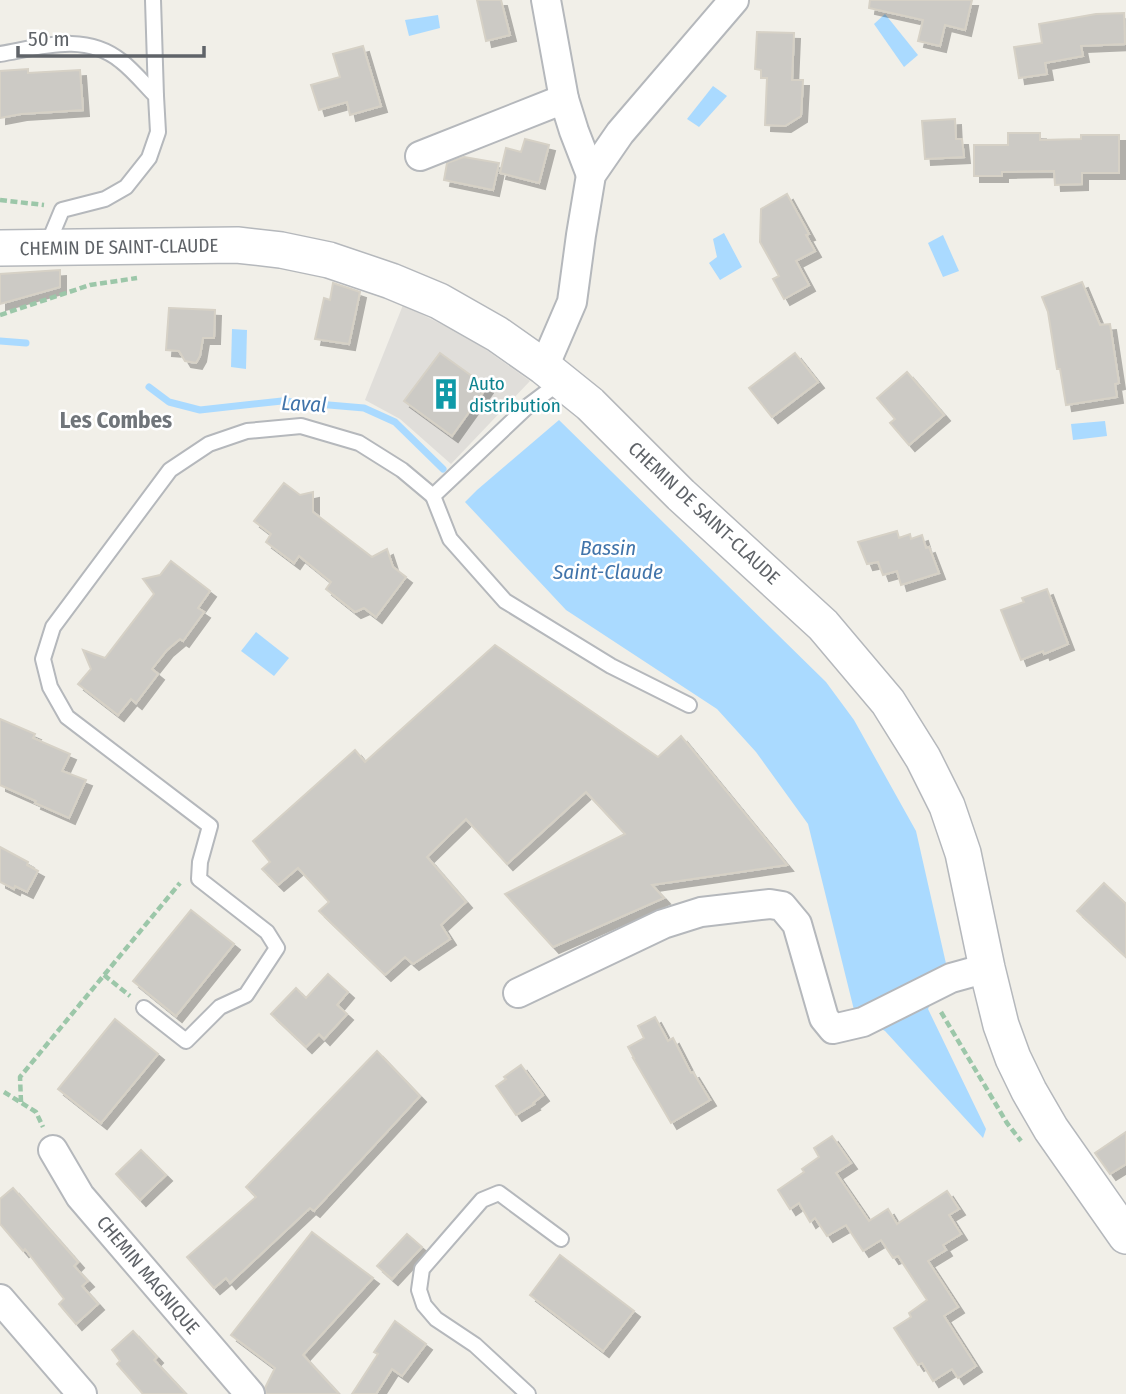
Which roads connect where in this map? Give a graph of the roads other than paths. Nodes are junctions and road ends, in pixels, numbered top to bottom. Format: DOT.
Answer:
graph roads {
  1 [pos="153,0"];
  2 [pos="547,0"];
  3 [pos="734,0"];
  4 [pos="0,54"];
  5 [pos="156,96"];
  6 [pos="564,99"];
  7 [pos="421,156"];
  8 [pos="591,175"];
  9 [pos="0,248"];
  10 [pos="46,248"];
  11 [pos="552,374"];
  12 [pos="433,496"];
  13 [pos="689,705"];
  14 [pos="987,968"];
  15 [pos="518,993"];
  16 [pos="144,1008"];
  17 [pos="53,1150"];
  18 [pos="1126,1236"];
  19 [pos="561,1238"];
  20 [pos="0,1299"];
  21 [pos="82,1394"];
  22 [pos="250,1394"];
  23 [pos="528,1394"];
  1 -- 5 [label="lane"];
  2 -- 6 [label="street"];
  3 -- 8 [label="street"];
  4 -- 5 [label="lane"];
  5 -- 10 [label="lane"];
  6 -- 7 [label="street"];
  6 -- 8 [label="street"];
  8 -- 11 [label="street"];
  9 -- 10 [label="street, CHEMIN DE SAINT-CLAUDE"];
  10 -- 11 [label="street, CHEMIN DE SAINT-CLAUDE"];
  11 -- 12 [label="lane"];
  11 -- 14 [label="street, CHEMIN DE SAINT-CLAUDE"];
  12 -- 13 [label="lane"];
  12 -- 16 [label="lane"];
  14 -- 15 [label="street"];
  14 -- 18 [label="street, CHEMIN DE SAINT-CLAUDE"];
  17 -- 22 [label="street, CHEMIN MAGNIQUE"];
  19 -- 23 [label="lane"];
  20 -- 21 [label="street"];
}
